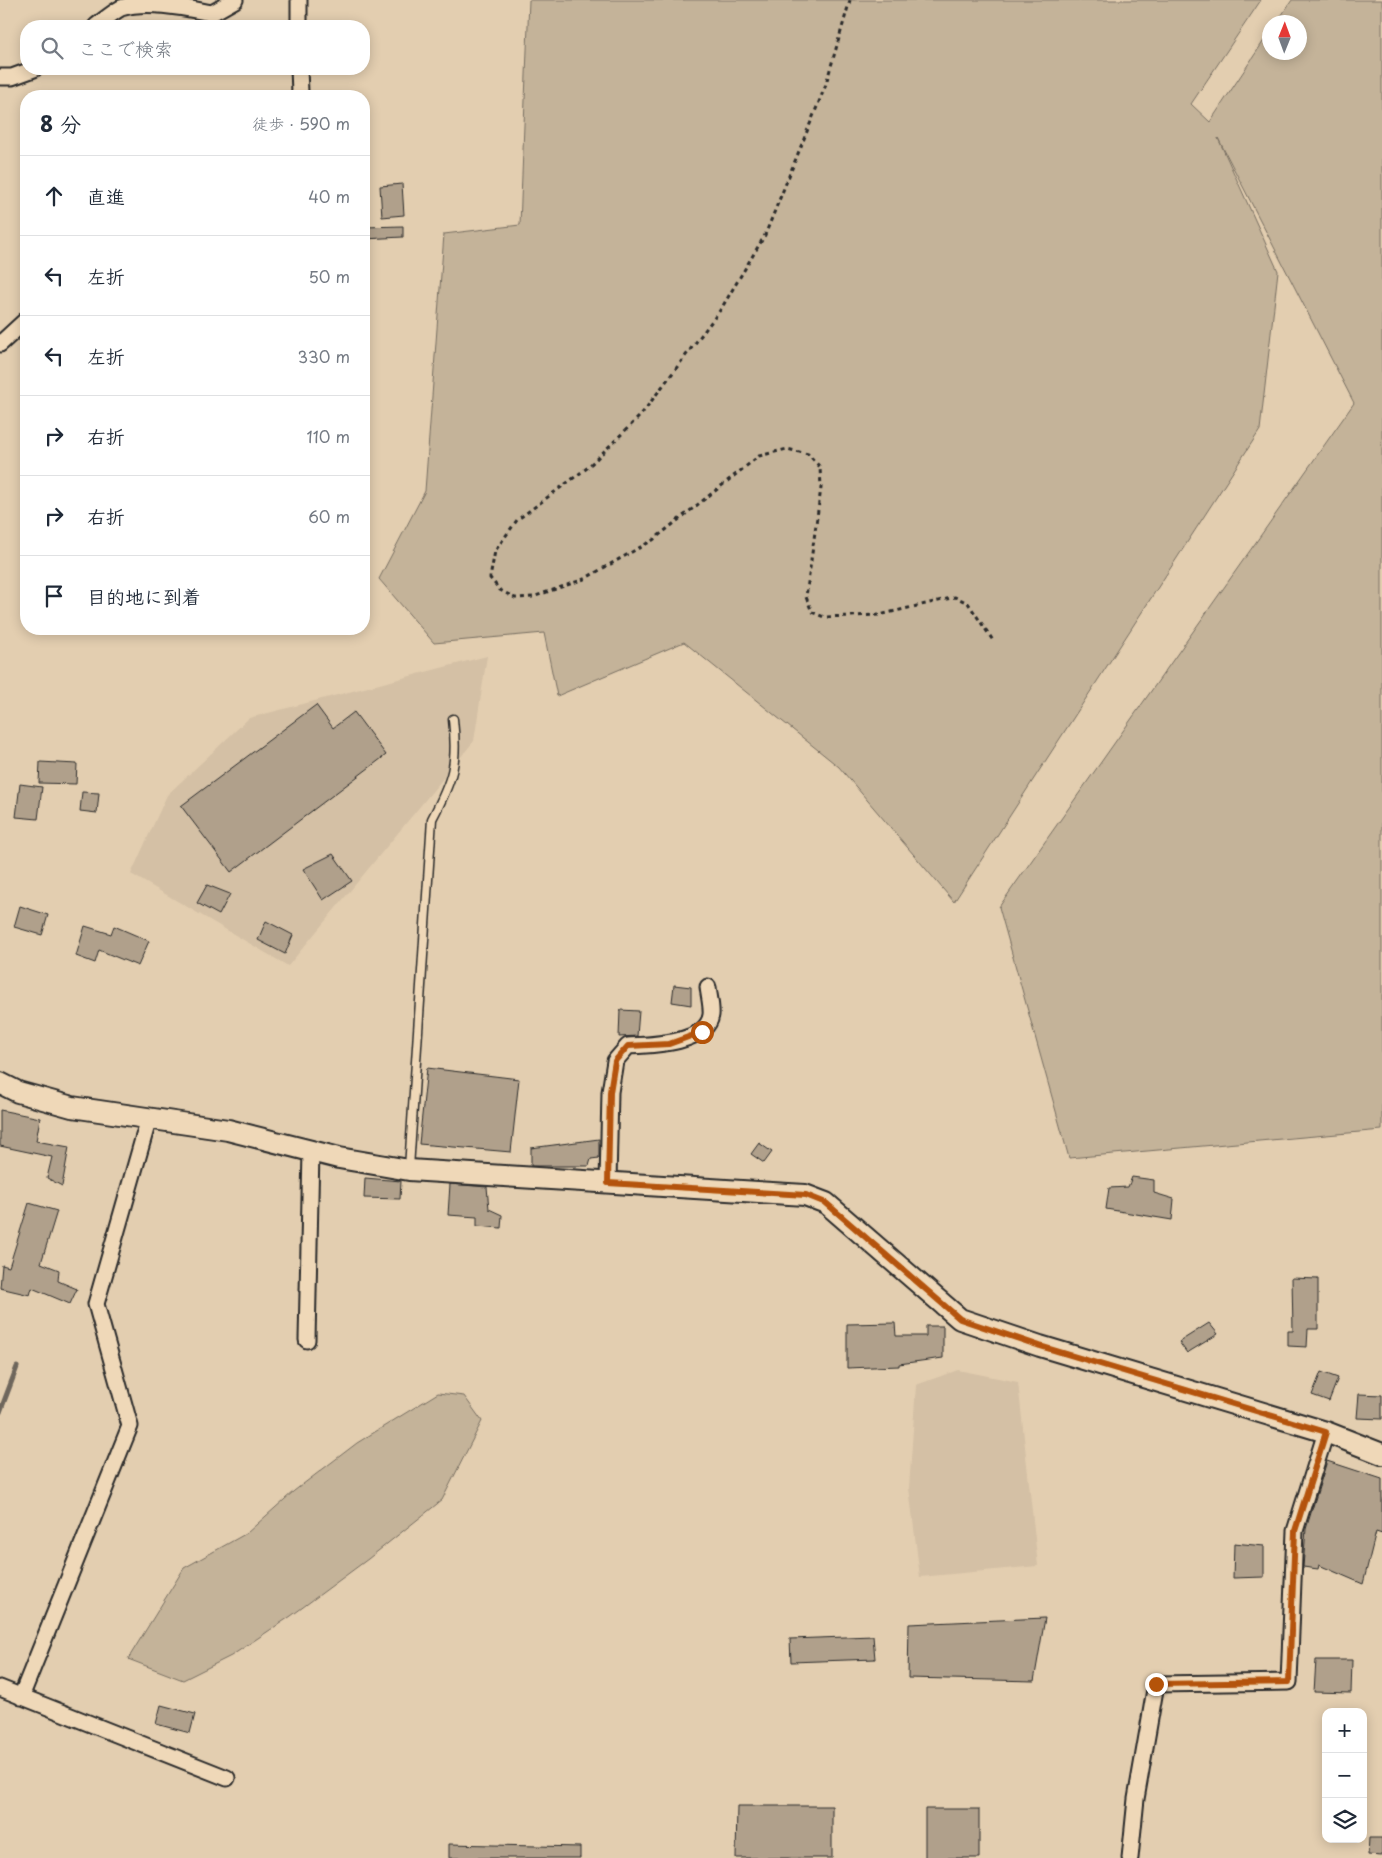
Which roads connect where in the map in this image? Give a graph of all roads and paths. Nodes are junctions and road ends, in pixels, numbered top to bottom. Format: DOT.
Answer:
graph roads {
  1 [pos="235,0"];
  2 [pos="299,0"];
  3 [pos="850,0"];
  4 [pos="104,20"];
  5 [pos="299,20"];
  6 [pos="20,74"];
  7 [pos="300,75"];
  8 [pos="0,77"];
  9 [pos="300,90"];
  10 [pos="20,326"];
  11 [pos="0,344"];
  12 [pos="994,642"];
  13 [pos="453,719"];
  14 [pos="708,988"];
  15 [pos="0,1083"];
  16 [pos="149,1118"];
  17 [pos="311,1151"];
  18 [pos="409,1170"];
  19 [pos="608,1183"];
  20 [pos="307,1340"];
  21 [pos="1326,1432"];
  22 [pos="1382,1454"];
  23 [pos="0,1688"];
  24 [pos="21,1697"];
  25 [pos="227,1778"];
  26 [pos="1130,1858"];
  1 -- 4 [label="street"];
  2 -- 5 [label="street"];
  3 -- 12 [label="path"];
  6 -- 8 [label="street"];
  7 -- 9 [label="street"];
  10 -- 11 [label="street"];
  13 -- 18 [label="lane"];
  14 -- 19 [label="street"];
  15 -- 16 [label="street"];
  16 -- 17 [label="street"];
  16 -- 24 [label="street"];
  17 -- 18 [label="street"];
  17 -- 20 [label="street"];
  18 -- 19 [label="street"];
  19 -- 21 [label="street"];
  21 -- 22 [label="street"];
  21 -- 26 [label="street"];
  23 -- 24 [label="street"];
  24 -- 25 [label="street"];
}
